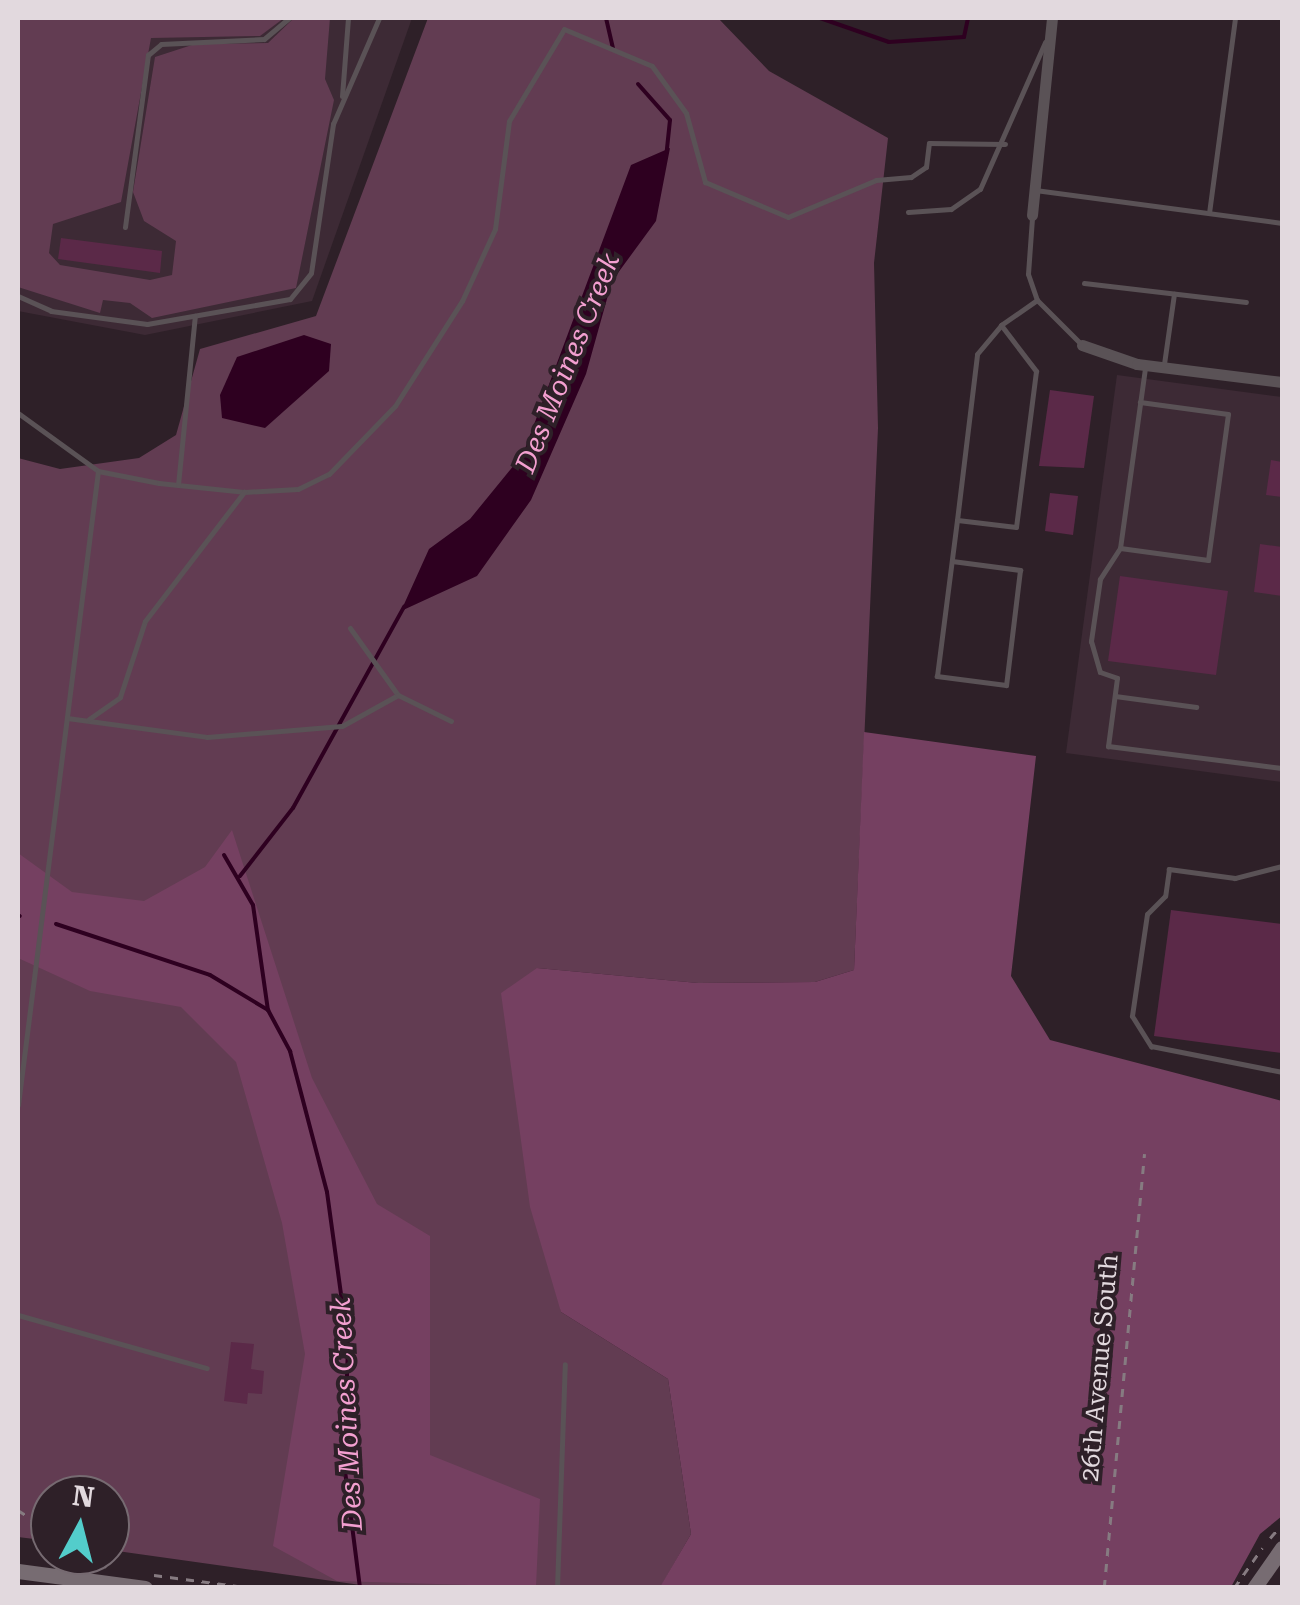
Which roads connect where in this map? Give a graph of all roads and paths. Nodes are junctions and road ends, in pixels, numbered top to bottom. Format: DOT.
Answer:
graph roads {
  1 [pos="289,18"];
  2 [pos="348,18"];
  3 [pos="379,18"];
  4 [pos="1235,18"];
  5 [pos="1052,21"];
  6 [pos="342,99"];
  7 [pos="1005,144"];
  8 [pos="1035,190"];
  9 [pos="908,212"];
  10 [pos="1209,213"];
  11 [pos="1032,215"];
  12 [pos="1282,223"];
  13 [pos="125,227"];
  14 [pos="1084,283"];
  15 [pos="1174,294"];
  16 [pos="18,296"];
  17 [pos="1036,300"];
  18 [pos="1246,302"];
  19 [pos="195,316"];
  20 [pos="1001,325"];
  21 [pos="1082,346"];
  22 [pos="1146,365"];
  23 [pos="1164,367"];
  24 [pos="1282,382"];
  25 [pos="1140,402"];
  26 [pos="18,413"];
  27 [pos="98,471"];
  28 [pos="178,485"];
  29 [pos="244,492"];
  30 [pos="957,520"];
  31 [pos="1120,548"];
  32 [pos="952,561"];
  33 [pos="350,628"];
  34 [pos="398,695"];
  35 [pos="1114,696"];
  36 [pos="1196,707"];
  37 [pos="66,718"];
  38 [pos="88,720"];
  39 [pos="451,722"];
  40 [pos="1282,768"];
  41 [pos="1282,866"];
  42 [pos="1282,1072"];
  43 [pos="18,1106"];
  44 [pos="1144,1154"];
  45 [pos="18,1314"];
  46 [pos="566,1364"];
  47 [pos="207,1368"];
  48 [pos="1282,1524"];
  49 [pos="1282,1548"];
  50 [pos="18,1571"];
  51 [pos="145,1581"];
  52 [pos="252,1588"];
  53 [pos="557,1588"];
  54 [pos="1104,1588"];
  55 [pos="1234,1588"];
  56 [pos="1254,1588"];
  1 -- 13 [label="lane"];
  2 -- 6 [label="lane"];
  3 -- 6 [label="lane"];
  4 -- 10 [label="lane"];
  5 -- 7 [label="lane"];
  5 -- 8 [label="street"];
  6 -- 19 [label="lane"];
  7 -- 9 [label="lane"];
  7 -- 29 [label="lane"];
  8 -- 10 [label="lane"];
  8 -- 11 [label="street"];
  10 -- 12 [label="lane"];
  11 -- 17 [label="lane"];
  14 -- 15 [label="lane"];
  15 -- 18 [label="lane"];
  15 -- 23 [label="lane"];
  16 -- 19 [label="lane"];
  17 -- 20 [label="lane"];
  17 -- 21 [label="lane"];
  19 -- 28 [label="lane"];
  20 -- 30 [label="lane"];
  20 -- 30 [label="lane"];
  21 -- 22 [label="street"];
  22 -- 23 [label="street"];
  22 -- 25 [label="lane"];
  23 -- 24 [label="street"];
  25 -- 31 [label="lane"];
  25 -- 31 [label="lane"];
  26 -- 27 [label="lane"];
  27 -- 28 [label="lane"];
  27 -- 37 [label="lane"];
  28 -- 29 [label="lane"];
  29 -- 38 [label="lane"];
  30 -- 32 [label="lane"];
  31 -- 35 [label="lane"];
  32 -- 32 [label="lane"];
  33 -- 34 [label="lane"];
  34 -- 38 [label="lane"];
  34 -- 39 [label="lane"];
  35 -- 36 [label="lane"];
  35 -- 40 [label="lane"];
  37 -- 38 [label="lane"];
  37 -- 43 [label="lane"];
  41 -- 42 [label="lane"];
  44 -- 54 [label="path, 26th Avenue South"];
  45 -- 47 [label="lane"];
  46 -- 53 [label="lane"];
  48 -- 55 [label="path"];
  49 -- 56 [label="main road"];
  50 -- 51 [label="main road"];
  51 -- 52 [label="path"];
}
